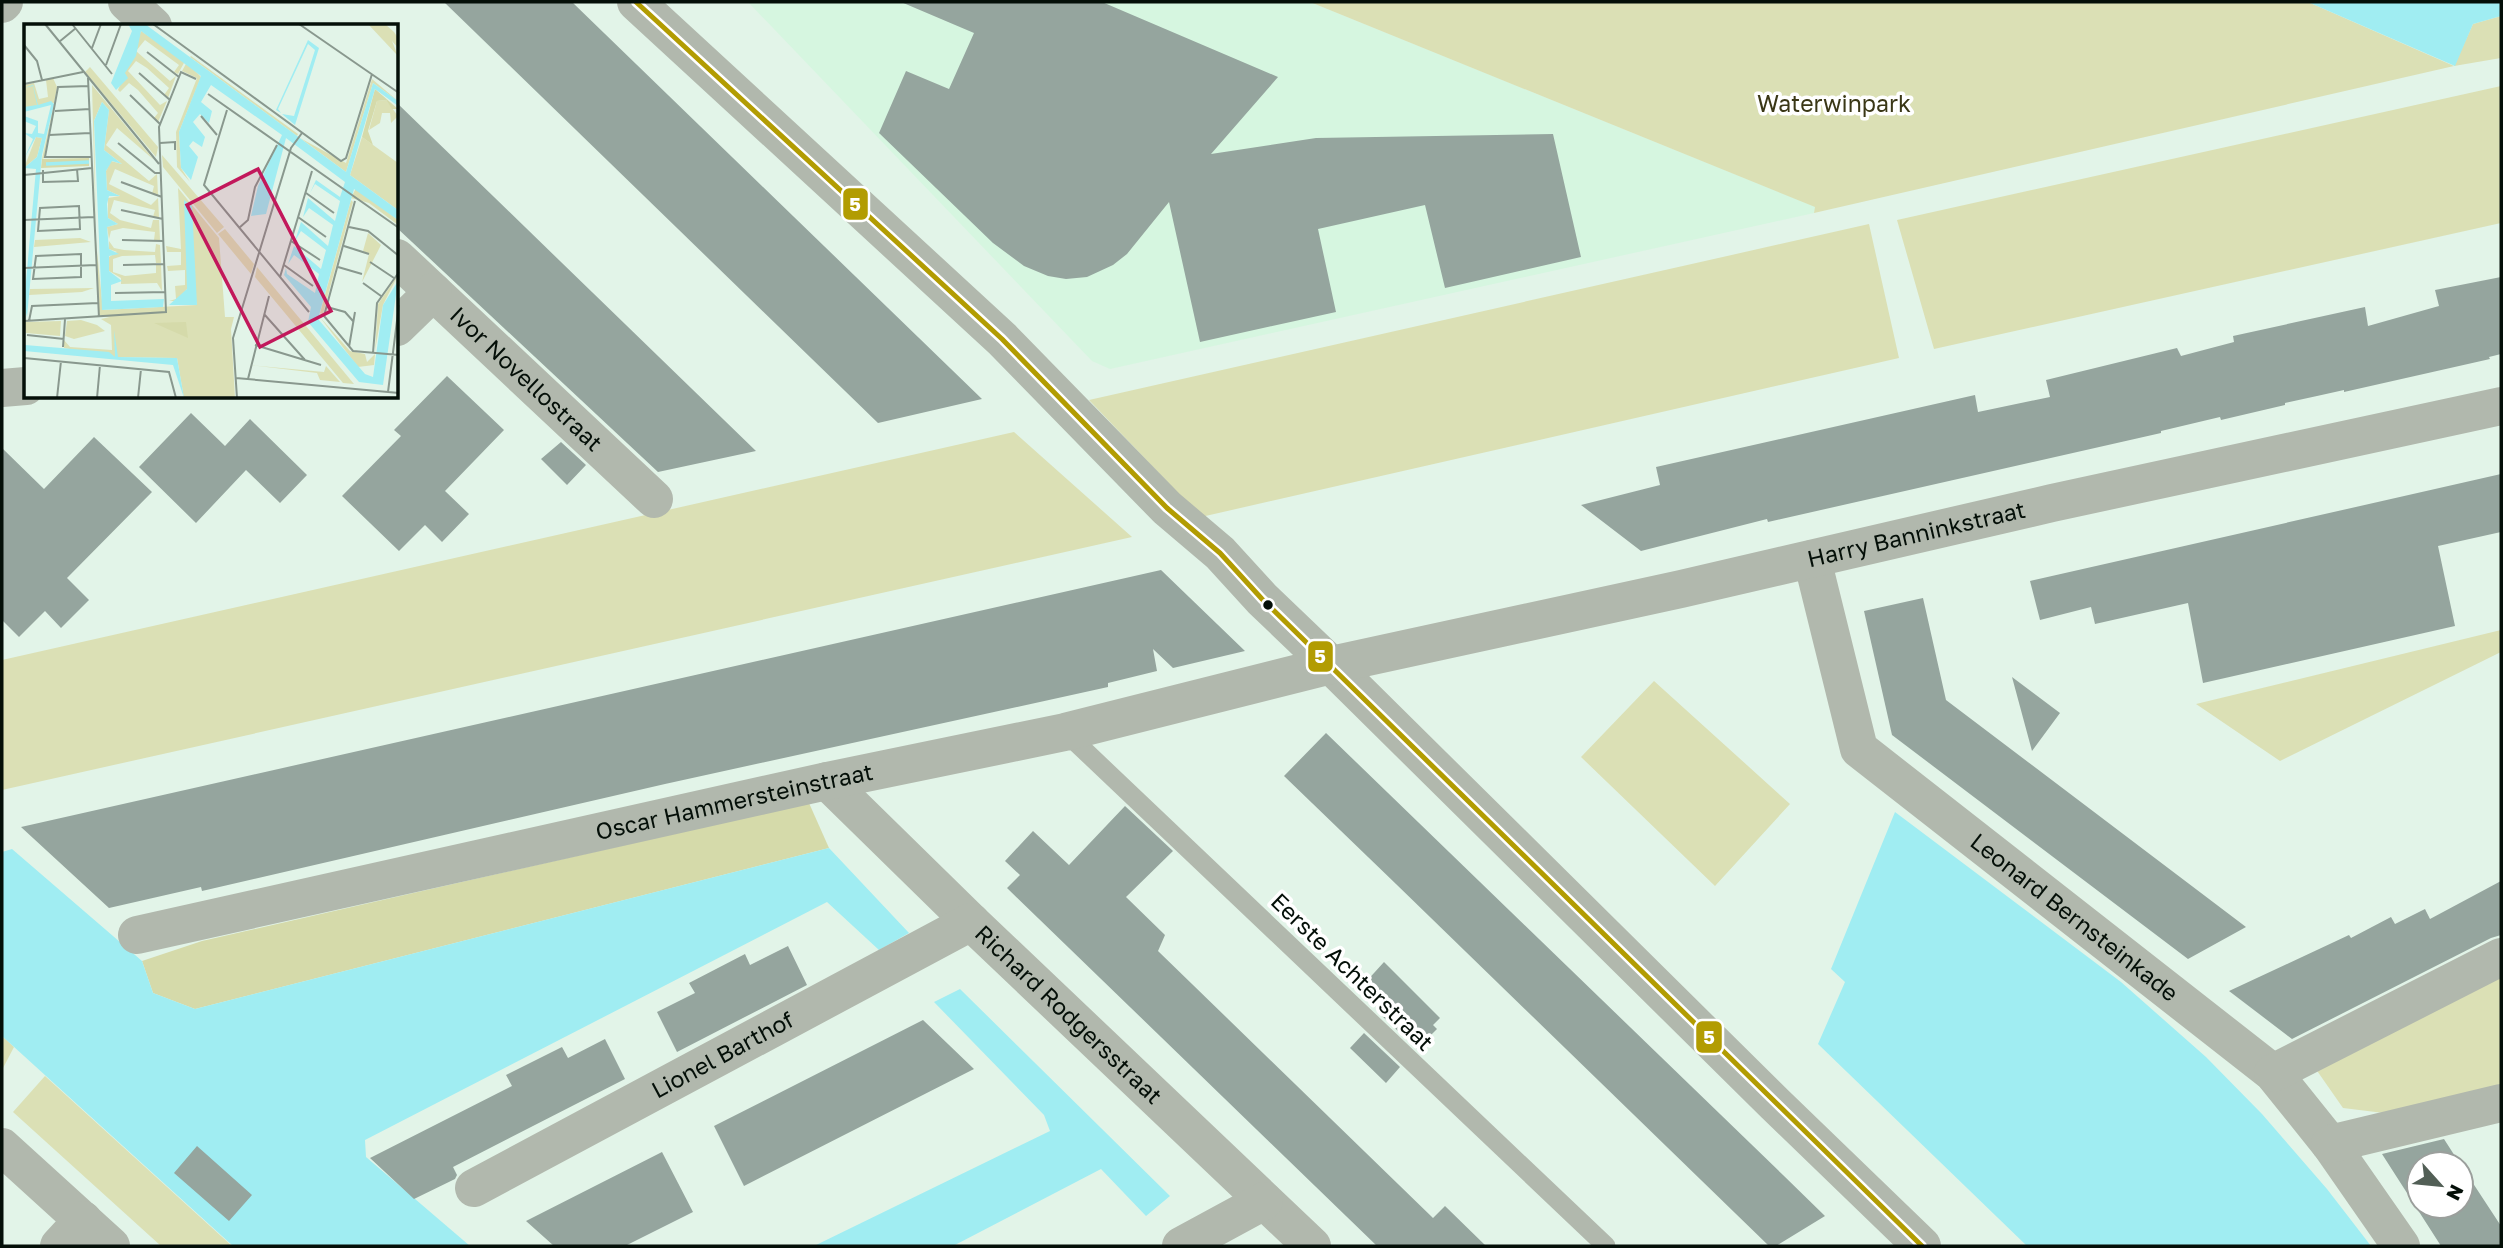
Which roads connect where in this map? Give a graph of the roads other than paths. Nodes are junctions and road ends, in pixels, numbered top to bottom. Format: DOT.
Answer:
graph roads {
  1 [pos="127,2"];
  2 [pos="636,2"];
  3 [pos="151,24"];
  4 [pos="399,260"];
  5 [pos="433,292"];
  6 [pos="399,325"];
  7 [pos="24,386"];
  8 [pos="2,388"];
  9 [pos="2501,406"];
  10 [pos="654,499"];
  11 [pos="1812,559"];
  12 [pos="1331,665"];
  13 [pos="1065,732"];
  14 [pos="827,781"];
  15 [pos="971,922"];
  16 [pos="137,935"];
  17 [pos="2501,957"];
  18 [pos="2273,1073"];
  19 [pos="2501,1103"];
  20 [pos="2330,1144"];
  21 [pos="2,1147"];
  22 [pos="474,1188"];
  23 [pos="1264,1201"];
  24 [pos="71,1233"];
  25 [pos="111,1246"];
  26 [pos="1181,1246"];
  27 [pos="1312,1246"];
  28 [pos="1606,1246"];
  29 [pos="1922,1246"];
  30 [pos="2401,1246"];
  1 -- 3 [label="street"];
  2 -- 12 [label="street"];
  4 -- 5 [label="street, Ivor Novellostraat"];
  5 -- 6 [label="street"];
  5 -- 10 [label="street, Ivor Novellostraat"];
  7 -- 8 [label="street"];
  9 -- 11 [label="street, Harry Banninkstraat"];
  11 -- 12 [label="street, Harry Banninkstraat"];
  11 -- 18 [label="street, Leonard Bernsteinkade"];
  12 -- 13 [label="street, Oscar Hammersteinstraat"];
  12 -- 29 [label="street"];
  13 -- 14 [label="street, Oscar Hammersteinstraat"];
  13 -- 28 [label="lane, Eerste Achterstraat"];
  14 -- 15 [label="street, Richard Rodgersstraat"];
  14 -- 16 [label="street, Oscar Hammersteinstraat"];
  15 -- 22 [label="street, Lionel Barthof"];
  15 -- 23 [label="street, Richard Rodgersstraat"];
  17 -- 18 [label="street"];
  18 -- 20 [label="street, Leonard Bernsteinkade"];
  19 -- 20 [label="street"];
  20 -- 30 [label="street, Leonard Bernsteinkade"];
  21 -- 24 [label="street"];
  23 -- 26 [label="street"];
  23 -- 27 [label="street, Richard Rodgersstraat"];
  24 -- 25 [label="street"];
}
